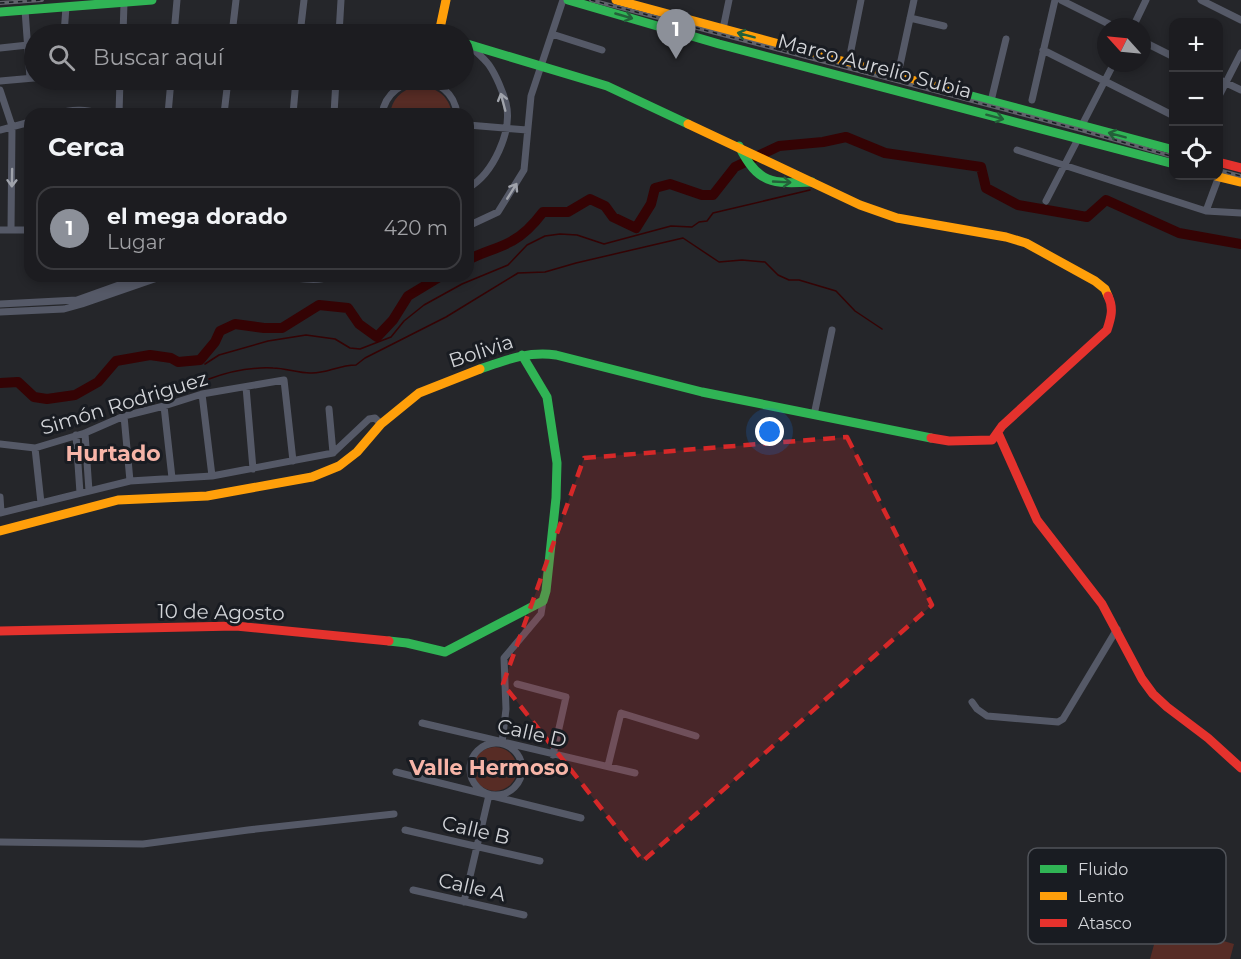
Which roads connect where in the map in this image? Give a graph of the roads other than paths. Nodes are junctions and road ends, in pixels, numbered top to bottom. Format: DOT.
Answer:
graph roads {
  1 [pos="152,0"];
  2 [pos="177,0"];
  3 [pos="236,0"];
  4 [pos="304,0"];
  5 [pos="341,0"];
  6 [pos="446,0"];
  7 [pos="563,0"];
  8 [pos="568,0"];
  9 [pos="616,0"];
  10 [pos="729,0"];
  11 [pos="861,0"];
  12 [pos="914,0"];
  13 [pos="1055,0"];
  14 [pos="1061,0"];
  15 [pos="1146,0"];
  16 [pos="1201,0"];
  17 [pos="124,3"];
  18 [pos="66,7"];
  19 [pos="25,10"];
  20 [pos="0,12"];
  21 [pos="910,18"];
  22 [pos="1097,18"];
  23 [pos="1137,18"];
  24 [pos="1241,20"];
  25 [pos="26,24"];
  26 [pos="65,24"];
  27 [pos="123,24"];
  28 [pos="175,24"];
  29 [pos="233,24"];
  30 [pos="301,24"];
  31 [pos="340,24"];
  32 [pos="442,24"];
  33 [pos="944,26"];
  34 [pos="723,29"];
  35 [pos="552,34"];
  36 [pos="1006,39"];
  37 [pos="24,45"];
  38 [pos="474,46"];
  39 [pos="1151,46"];
  40 [pos="0,48"];
  41 [pos="602,50"];
  42 [pos="851,50"];
  43 [pos="1043,50"];
  44 [pos="474,51"];
  45 [pos="1241,53"];
  46 [pos="1169,55"];
  47 [pos="900,65"];
  48 [pos="540,67"];
  49 [pos="1110,72"];
  50 [pos="24,79"];
  51 [pos="0,81"];
  52 [pos="1105,81"];
  53 [pos="1223,82"];
  54 [pos="1226,83"];
  55 [pos="1223,89"];
  56 [pos="0,90"];
  57 [pos="120,90"];
  58 [pos="170,90"];
  59 [pos="227,90"];
  60 [pos="295,90"];
  61 [pos="337,90"];
  62 [pos="394,90"];
  63 [pos="444,90"];
  64 [pos="1241,90"];
  65 [pos="1032,100"];
  66 [pos="991,101"];
  67 [pos="119,108"];
  68 [pos="169,108"];
  69 [pos="225,108"];
  70 [pos="294,108"];
  71 [pos="335,108"];
  72 [pos="383,108"];
  73 [pos="455,108"];
  74 [pos="1169,114"];
  75 [pos="24,123"];
  76 [pos="1082,125"];
  77 [pos="12,126"];
  78 [pos="474,126"];
  79 [pos="505,129"];
  80 [pos="0,130"];
  81 [pos="527,130"];
  82 [pos="1078,139"];
  83 [pos="739,146"];
  84 [pos="1169,149"];
  85 [pos="1017,150"];
  86 [pos="1169,163"];
  87 [pos="1223,163"];
  88 [pos="1063,166"];
  89 [pos="1241,168"];
  90 [pos="1223,177"];
  91 [pos="1217,180"];
  92 [pos="813,182"];
  93 [pos="1241,182"];
  94 [pos="474,183"];
  95 [pos="1046,201"];
  96 [pos="1206,211"];
  97 [pos="1241,213"];
  98 [pos="474,223"];
  99 [pos="0,230"];
  100 [pos="11,230"];
  101 [pos="24,230"];
  102 [pos="127,282"];
  103 [pos="146,282"];
  104 [pos="0,304"];
  105 [pos="0,312"];
  106 [pos="832,330"];
  107 [pos="522,355"];
  108 [pos="246,387"];
  109 [pos="202,394"];
  110 [pos="164,406"];
  111 [pos="329,409"];
  112 [pos="814,415"];
  113 [pos="124,416"];
  114 [pos="381,424"];
  115 [pos="85,433"];
  116 [pos="998,433"];
  117 [pos="76,435"];
  118 [pos="0,444"];
  119 [pos="35,448"];
  120 [pos="333,453"];
  121 [pos="87,460"];
  122 [pos="78,461"];
  123 [pos="292,461"];
  124 [pos="253,469"];
  125 [pos="212,476"];
  126 [pos="172,478"];
  127 [pos="130,481"];
  128 [pos="89,491"];
  129 [pos="80,493"];
  130 [pos="0,497"];
  131 [pos="41,503"];
  132 [pos="1,512"];
  133 [pos="0,531"];
  134 [pos="543,600"];
  135 [pos="1117,629"];
  136 [pos="0,631"];
  137 [pos="517,684"];
  138 [pos="972,702"];
  139 [pos="422,723"];
  140 [pos="696,736"];
  141 [pos="502,742"];
  142 [pos="554,755"];
  143 [pos="608,766"];
  144 [pos="1241,768"];
  145 [pos="396,772"];
  146 [pos="635,773"];
  147 [pos="489,795"];
  148 [pos="394,814"];
  149 [pos="581,818"];
  150 [pos="405,830"];
  151 [pos="0,842"];
  152 [pos="477,847"];
  153 [pos="540,861"];
  154 [pos="412,890"];
  155 [pos="464,902"];
  156 [pos="524,915"];
  1 -- 17 [label="street"];
  2 -- 28 [label="street"];
  3 -- 29 [label="street"];
  4 -- 30 [label="street"];
  5 -- 31 [label="street"];
  6 -- 32 [label="street"];
  7 -- 35 [label="street"];
  8 -- 82 [label="street, Marco Aurelio Subia, one-way"];
  9 -- 34 [label="street, Marco Aurelio Subia"];
  10 -- 34 [label="street"];
  11 -- 42 [label="street"];
  12 -- 21 [label="street"];
  13 -- 43 [label="street"];
  14 -- 22 [label="street"];
  15 -- 23 [label="street"];
  16 -- 24 [label="street"];
  17 -- 18 [label="street"];
  17 -- 27 [label="street"];
  18 -- 19 [label="street"];
  18 -- 26 [label="street"];
  19 -- 20 [label="street"];
  19 -- 25 [label="street"];
  21 -- 33 [label="street"];
  21 -- 47 [label="street"];
  66 -- 34 [label="street, Marco Aurelio Subia, one-way"];
  35 -- 41 [label="street"];
  35 -- 48 [label="street"];
  36 -- 66 [label="street"];
  37 -- 40 [label="street"];
  38 -- 48 [label="street"];
  39 -- 46 [label="street"];
  43 -- 52 [label="street"];
  43 -- 65 [label="street"];
  79 -- 44 [label="street, one-way"];
  45 -- 54 [label="street"];
  48 -- 81 [label="street"];
  48 -- 83 [label="street"];
  49 -- 52 [label="street"];
  50 -- 51 [label="street"];
  52 -- 74 [label="street"];
  52 -- 76 [label="street"];
  53 -- 54 [label="street"];
  54 -- 55 [label="street"];
  54 -- 64 [label="street"];
  56 -- 77 [label="street"];
  57 -- 67 [label="street"];
  58 -- 68 [label="street"];
  59 -- 69 [label="street"];
  60 -- 70 [label="street"];
  61 -- 71 [label="street"];
  62 -- 72 [label="street"];
  63 -- 73 [label="street"];
  66 -- 76 [label="street, Marco Aurelio Subia"];
  75 -- 77 [label="street"];
  84 -- 76 [label="street, Marco Aurelio Subia, one-way"];
  77 -- 80 [label="street"];
  77 -- 100 [label="street, one-way"];
  78 -- 79 [label="street"];
  79 -- 81 [label="street"];
  79 -- 94 [label="street"];
  98 -- 81 [label="street, one-way"];
  82 -- 86 [label="street, Marco Aurelio Subia"];
  82 -- 88 [label="street"];
  83 -- 92 [label="street"];
  83 -- 92 [label="street, one-way"];
  85 -- 88 [label="street"];
  87 -- 89 [label="street"];
  88 -- 95 [label="street"];
  88 -- 96 [label="street"];
  90 -- 93 [label="street"];
  91 -- 96 [label="street"];
  92 -- 116 [label="street"];
  96 -- 97 [label="street"];
  99 -- 100 [label="street"];
  100 -- 101 [label="street"];
  102 -- 104 [label="street"];
  103 -- 105 [label="street"];
  106 -- 112 [label="street"];
  107 -- 112 [label="street, Bolivia"];
  107 -- 114 [label="street, Bolivia"];
  107 -- 134 [label="street"];
  108 -- 109 [label="street, Simón Rodriguez"];
  108 -- 123 [label="street, Simón Rodriguez"];
  108 -- 124 [label="street"];
  109 -- 110 [label="street, Simón Rodriguez"];
  109 -- 125 [label="street"];
  110 -- 113 [label="street, Simón Rodriguez"];
  110 -- 126 [label="street"];
  111 -- 120 [label="street"];
  112 -- 116 [label="street, Bolivia"];
  113 -- 115 [label="street, Simón Rodriguez"];
  113 -- 127 [label="street"];
  114 -- 120 [label="street"];
  114 -- 133 [label="street, Bolivia"];
  115 -- 117 [label="street, Simón Rodriguez"];
  115 -- 121 [label="street"];
  116 -- 135 [label="street"];
  117 -- 119 [label="street, Simón Rodriguez"];
  117 -- 122 [label="street"];
  118 -- 119 [label="street, Simón Rodriguez"];
  119 -- 131 [label="street"];
  120 -- 123 [label="street"];
  121 -- 122 [label="street"];
  121 -- 128 [label="street"];
  122 -- 129 [label="street"];
  123 -- 124 [label="street"];
  124 -- 125 [label="street"];
  125 -- 126 [label="street"];
  126 -- 127 [label="street"];
  127 -- 128 [label="street"];
  128 -- 129 [label="street"];
  129 -- 131 [label="street"];
  130 -- 132 [label="street"];
  131 -- 132 [label="street"];
  134 -- 136 [label="street, 10 de Agosto"];
  134 -- 141 [label="street"];
  135 -- 138 [label="street"];
  135 -- 144 [label="street"];
  137 -- 142 [label="street"];
  139 -- 141 [label="street, Calle D"];
  140 -- 143 [label="street"];
  141 -- 142 [label="street, Calle D"];
  141 -- 147 [label="street"];
  141 -- 147 [label="street"];
  142 -- 143 [label="street, Calle D"];
  143 -- 146 [label="street, Calle D"];
  145 -- 147 [label="street"];
  147 -- 149 [label="street"];
  147 -- 152 [label="street"];
  148 -- 151 [label="street"];
  150 -- 152 [label="street, Calle B"];
  152 -- 153 [label="street, Calle B"];
  152 -- 155 [label="street"];
  154 -- 155 [label="street, Calle A"];
  155 -- 156 [label="street, Calle A"];
}
